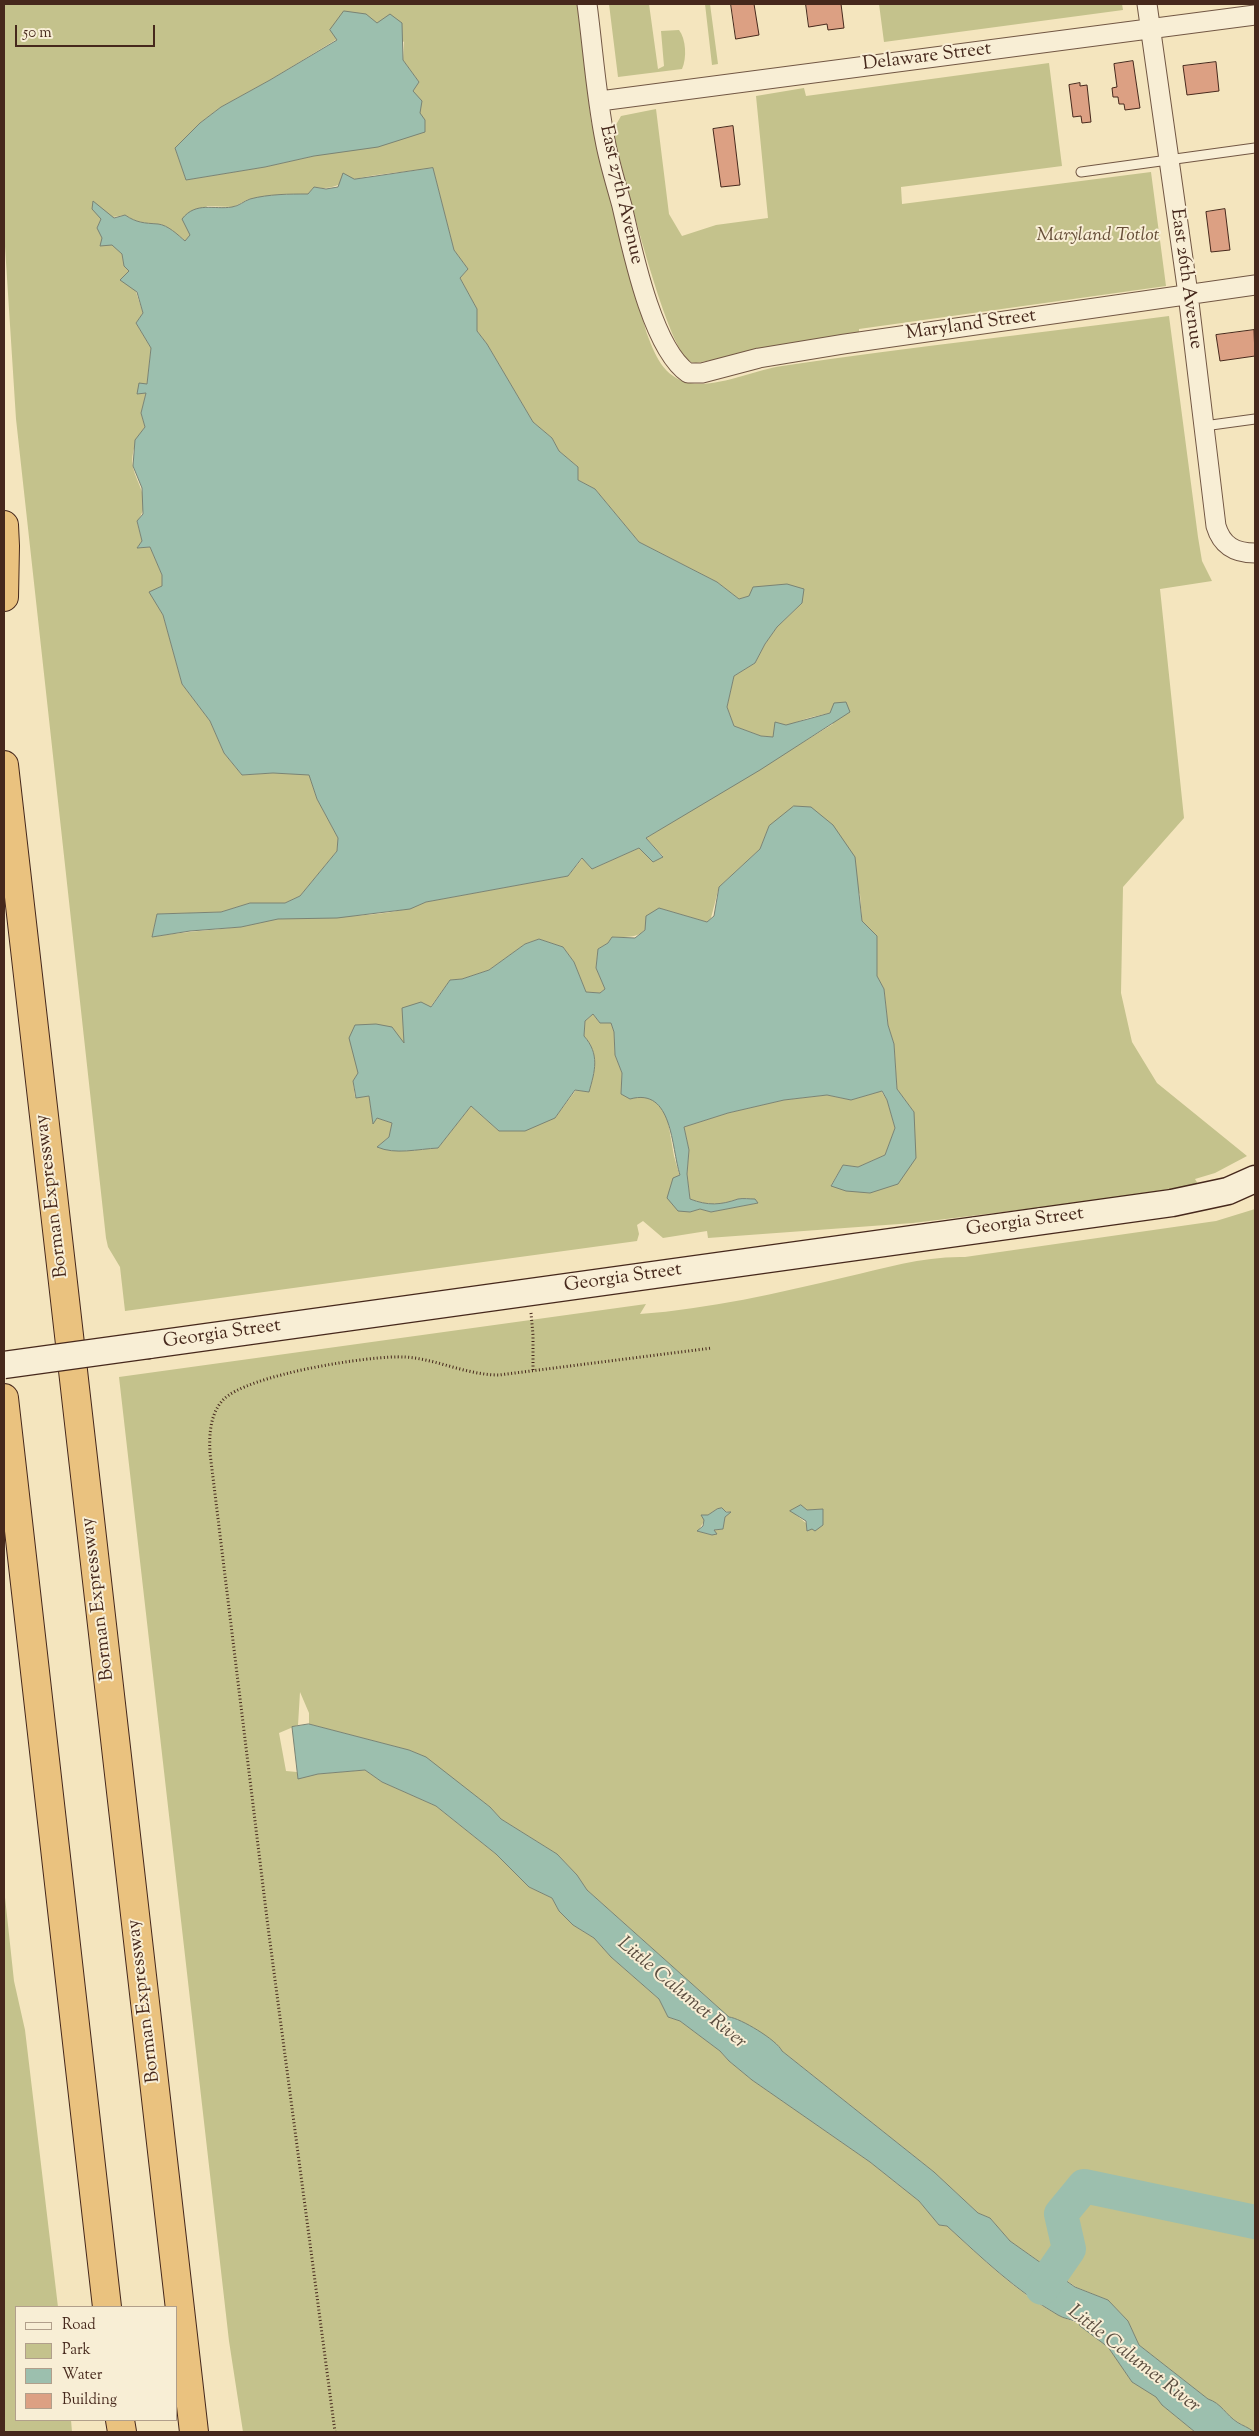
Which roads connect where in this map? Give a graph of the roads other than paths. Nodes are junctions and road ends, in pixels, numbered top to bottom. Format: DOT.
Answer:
graph roads {
  1 [pos="587,4"];
  2 [pos="1147,4"];
  3 [pos="1255,15"];
  4 [pos="1151,29"];
  5 [pos="600,101"];
  6 [pos="1255,148"];
  7 [pos="1168,160"];
  8 [pos="1081,172"];
  9 [pos="1255,285"];
  10 [pos="1188,294"];
  11 [pos="688,373"];
  12 [pos="1255,419"];
  13 [pos="1204,426"];
  14 [pos="4,525"];
  15 [pos="1255,553"];
  16 [pos="4,597"];
  17 [pos="4,765"];
  18 [pos="1248,1183"];
  19 [pos="4,1365"];
  20 [pos="4,1398"];
  21 [pos="107,2306"];
  22 [pos="194,2432"];
  1 -- 5 [label="street, East 27th Avenue"];
  2 -- 4 [label="street, East 26th Avenue"];
  3 -- 4 [label="street, Delaware Street"];
  4 -- 5 [label="street, Delaware Street"];
  4 -- 7 [label="street, East 26th Avenue"];
  5 -- 11 [label="street, East 27th Avenue"];
  6 -- 7 [label="lane"];
  7 -- 8 [label="lane"];
  7 -- 10 [label="street, East 26th Avenue"];
  9 -- 10 [label="street, Maryland Street"];
  10 -- 11 [label="street, Maryland Street"];
  10 -- 13 [label="street, East 26th Avenue"];
  12 -- 13 [label="lane"];
  13 -- 15 [label="street, East 26th Avenue"];
  14 -- 16 [label="highway"];
  17 -- 22 [label="highway, Borman Expressway"];
  18 -- 19 [label="street, Georgia Street, bridge"];
  20 -- 21 [label="highway"];
}
